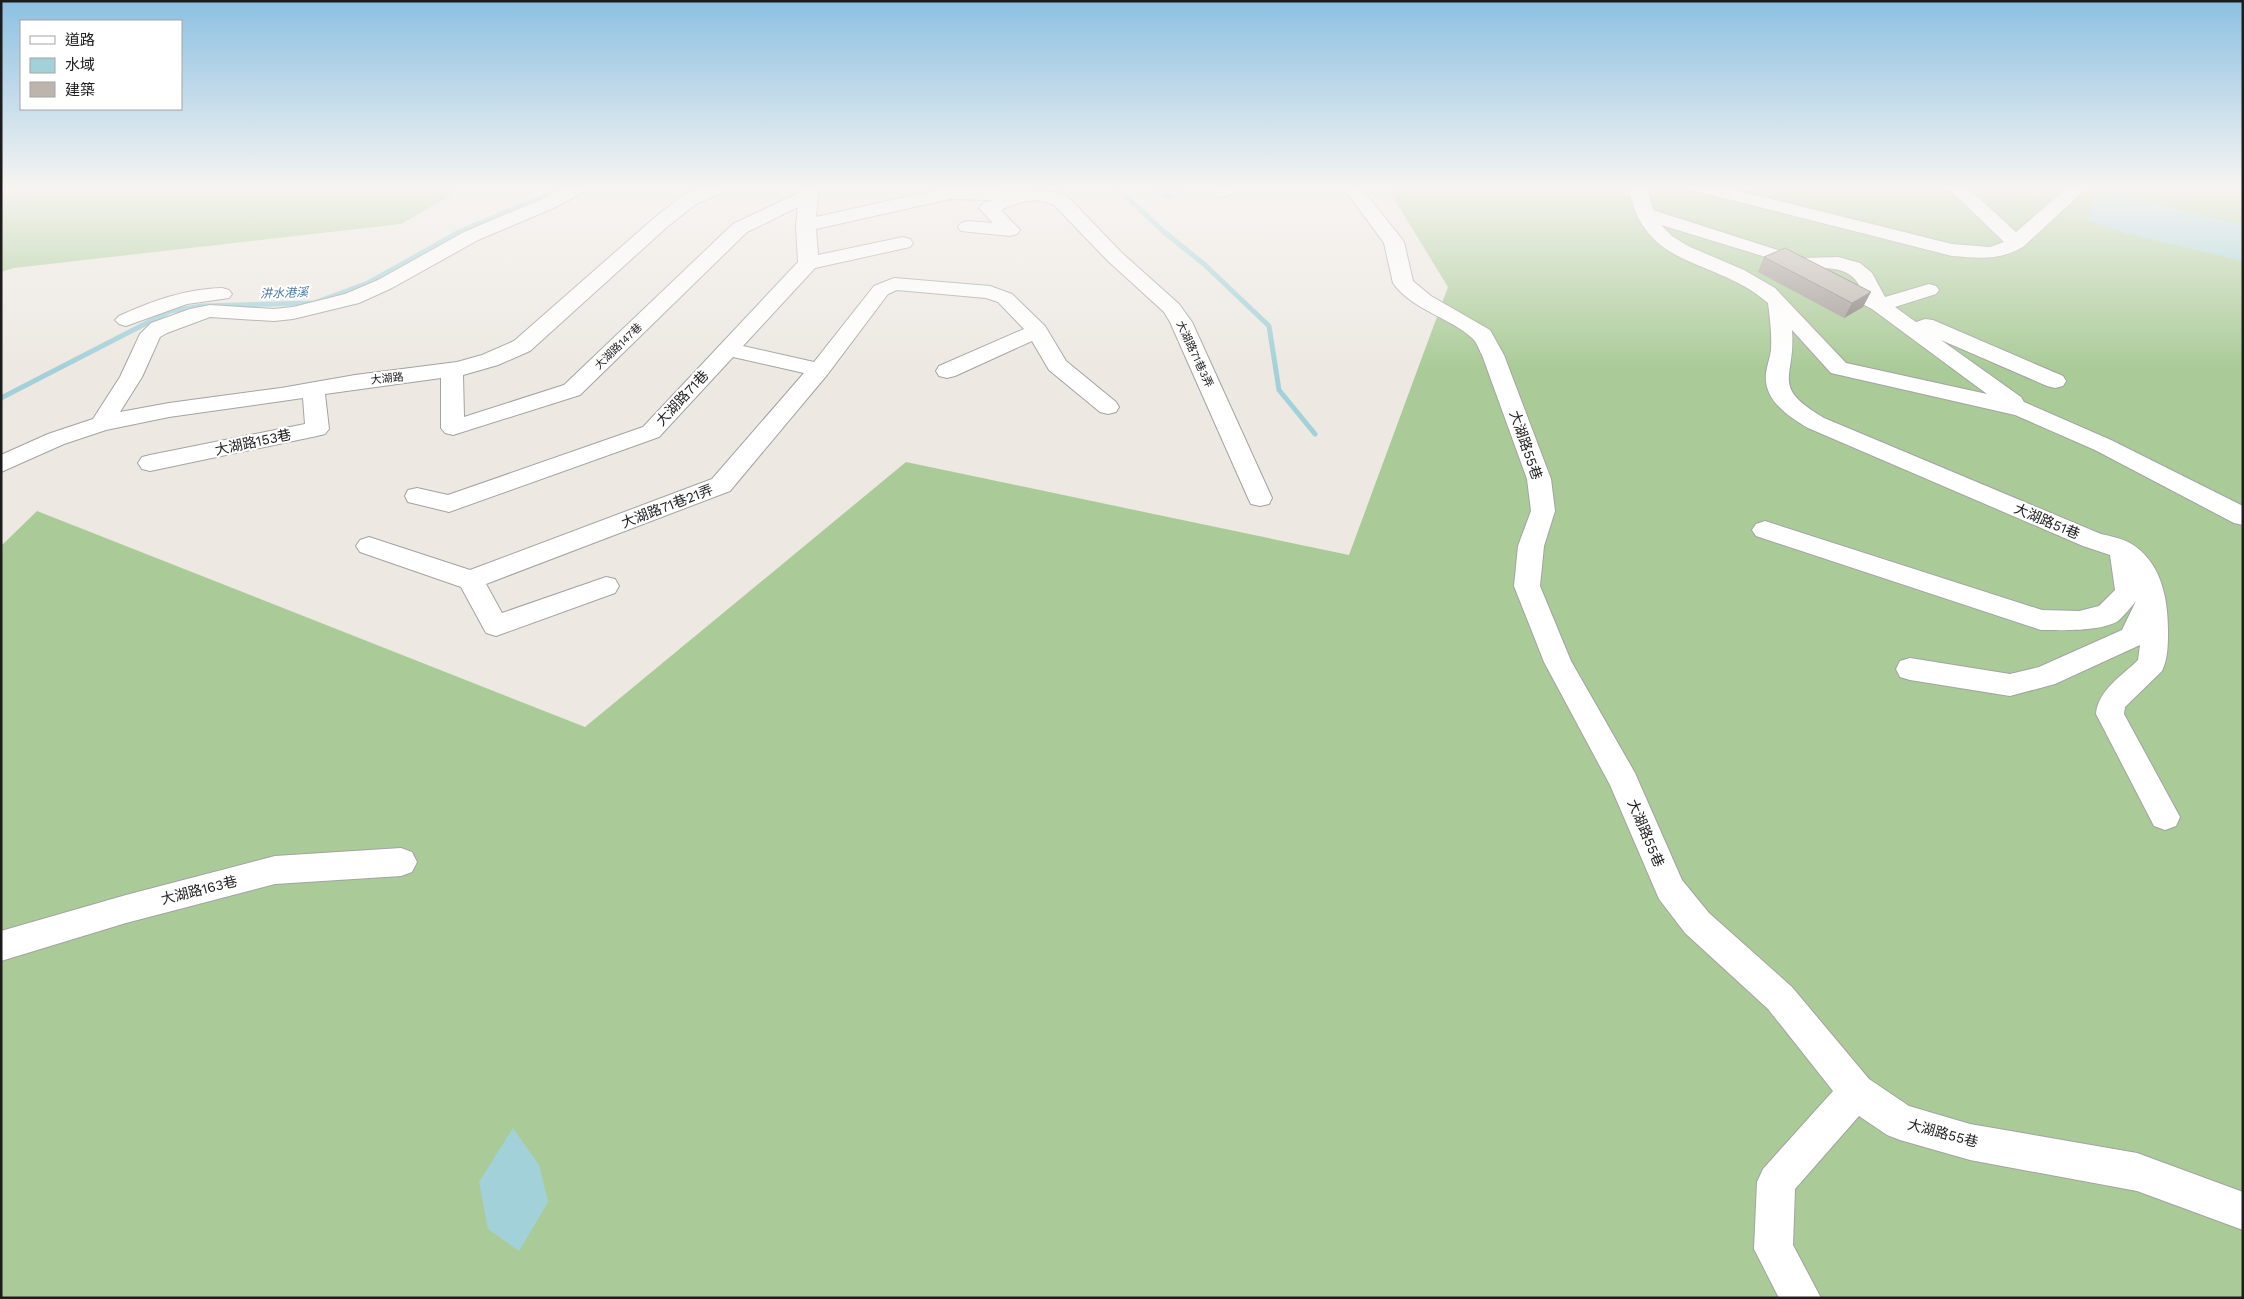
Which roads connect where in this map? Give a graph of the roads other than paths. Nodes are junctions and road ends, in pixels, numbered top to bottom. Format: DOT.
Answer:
graph roads {
  1 [pos="414,247"];
  2 [pos="452,247"];
  3 [pos="633,247"];
  4 [pos="721,247"];
  5 [pos="807,247"];
  6 [pos="884,247"];
  7 [pos="1105,247"];
  8 [pos="1395,247"];
  9 [pos="1674,247"];
  10 [pos="1752,247"];
  11 [pos="1939,247"];
  12 [pos="2011,247"];
  13 [pos="808,262"];
  14 [pos="1929,290"];
  15 [pos="1778,304"];
  16 [pos="1879,305"];
  17 [pos="126,320"];
  18 [pos="1037,331"];
  19 [pos="728,349"];
  20 [pos="452,370"];
  21 [pos="819,370"];
  22 [pos="947,371"];
  23 [pos="2055,381"];
  24 [pos="313,389"];
  25 [pos="1108,407"];
  26 [pos="2022,409"];
  27 [pos="101,424"];
  28 [pos="150,463"];
  29 [pos="1,464"];
  30 [pos="417,496"];
  31 [pos="1260,498"];
  32 [pos="2243,517"];
  33 [pos="1765,530"];
  34 [pos="369,546"];
  35 [pos="2122,550"];
  36 [pos="471,580"];
  37 [pos="606,586"];
  38 [pos="2153,595"];
  39 [pos="1910,669"];
  40 [pos="2165,817"];
  41 [pos="401,862"];
  42 [pos="1,946"];
  43 [pos="1856,1092"];
  44 [pos="2243,1211"];
  45 [pos="1802,1298"];
  1 -- 17 [label="street"];
  2 -- 27 [label="street"];
  3 -- 20 [label="street, 大湖路"];
  4 -- 20 [label="street, 大湖路147巷"];
  5 -- 13 [label="street"];
  6 -- 13 [label="street"];
  7 -- 31 [label="street, 大湖路71巷3弄"];
  8 -- 43 [label="street, 大湖路55巷"];
  9 -- 15 [label="street"];
  10 -- 16 [label="street"];
  11 -- 12 [label="street"];
  13 -- 19 [label="street, 大湖路71巷"];
  14 -- 16 [label="street"];
  15 -- 26 [label="street"];
  15 -- 35 [label="street, 大湖路51巷"];
  16 -- 23 [label="street"];
  16 -- 26 [label="street"];
  18 -- 21 [label="street, 大湖路71巷21弄"];
  18 -- 22 [label="street"];
  18 -- 25 [label="street, 大湖路71巷21弄"];
  19 -- 21 [label="street"];
  19 -- 30 [label="street, 大湖路71巷"];
  20 -- 24 [label="street, 大湖路"];
  21 -- 36 [label="street, 大湖路71巷21弄"];
  24 -- 27 [label="street, 大湖路"];
  24 -- 28 [label="street, 大湖路153巷"];
  26 -- 32 [label="street"];
  27 -- 29 [label="street, 大湖路"];
  33 -- 35 [label="street"];
  34 -- 36 [label="street"];
  35 -- 38 [label="street, 大湖路51巷"];
  36 -- 37 [label="street"];
  38 -- 39 [label="street"];
  38 -- 40 [label="street, 大湖路51巷"];
  41 -- 42 [label="street, 大湖路163巷"];
  43 -- 44 [label="street, 大湖路55巷"];
  43 -- 45 [label="street"];
}
